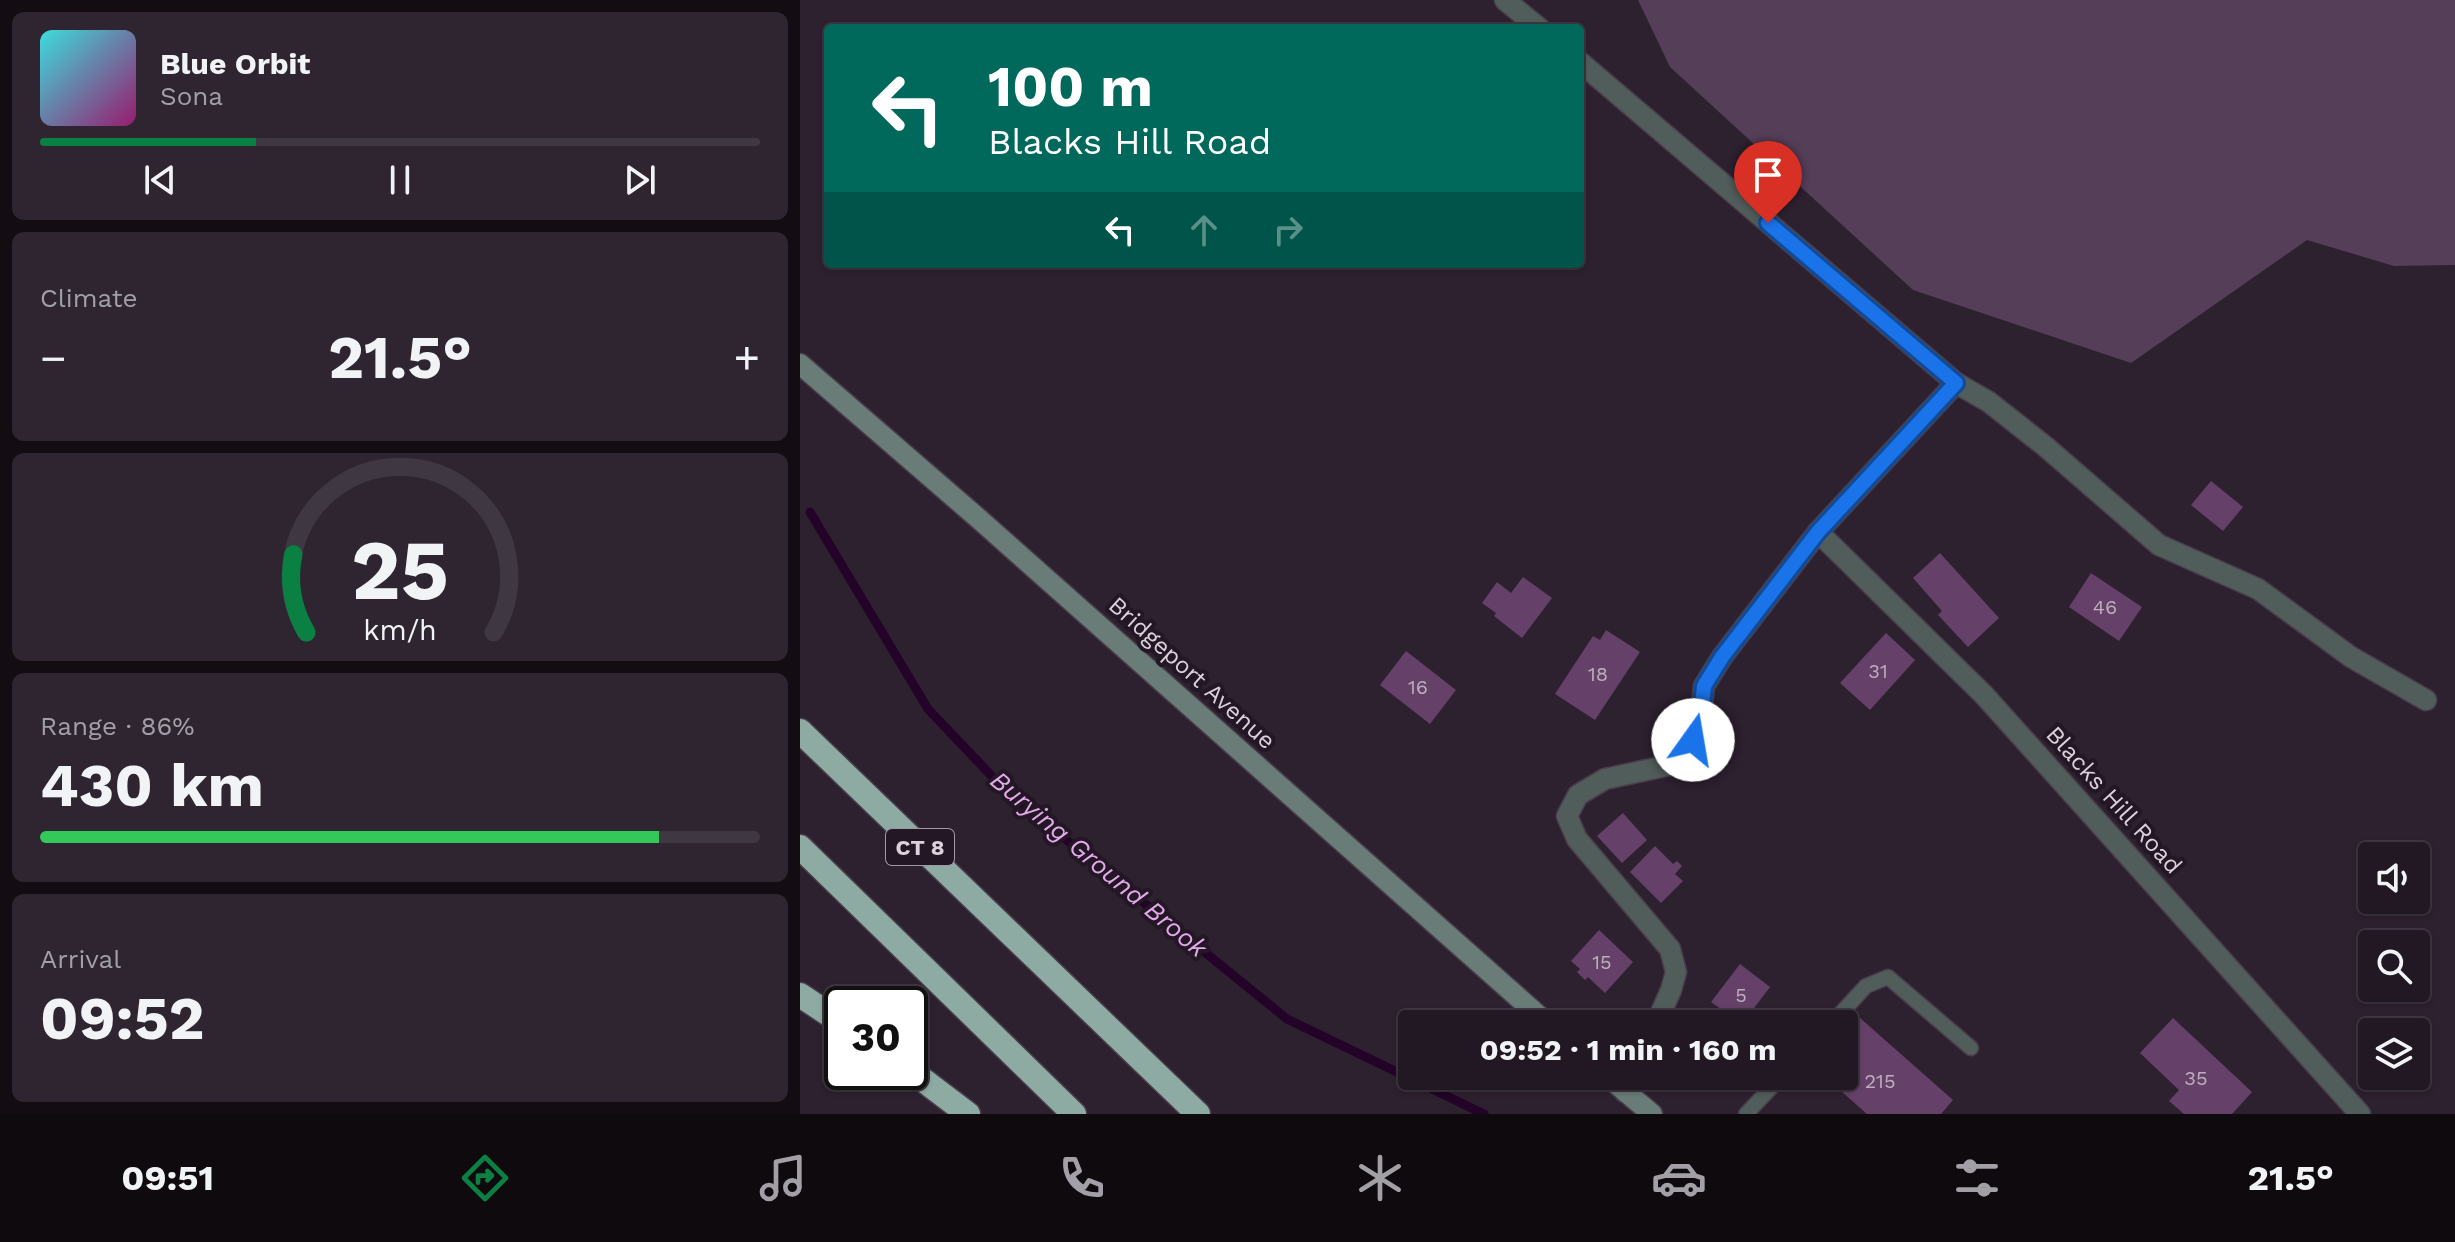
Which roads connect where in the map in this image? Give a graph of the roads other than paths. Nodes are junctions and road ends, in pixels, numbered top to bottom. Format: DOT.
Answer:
graph roads {
  1 [pos="1505,0"];
  2 [pos="1534,24"];
  3 [pos="1584,65"];
  4 [pos="801,367"];
  5 [pos="1956,383"];
  6 [pos="1818,532"];
  7 [pos="2426,700"];
  8 [pos="800,731"];
  9 [pos="800,847"];
  10 [pos="800,995"];
  11 [pos="1532,1010"];
  12 [pos="1662,1010"];
  13 [pos="1844,1010"];
  14 [pos="824,1011"];
  15 [pos="1971,1048"];
  16 [pos="928,1084"];
  17 [pos="1633,1090"];
  18 [pos="1769,1090"];
  19 [pos="968,1114"];
  20 [pos="1074,1114"];
  21 [pos="1198,1114"];
  22 [pos="1652,1114"];
  23 [pos="1746,1114"];
  24 [pos="2360,1114"];
  1 -- 2 [label="street"];
  3 -- 5 [label="street"];
  4 -- 11 [label="main road, Bridgeport Avenue"];
  5 -- 6 [label="street"];
  5 -- 7 [label="street"];
  6 -- 12 [label="street"];
  6 -- 24 [label="street, Blacks Hill Road"];
  8 -- 21 [label="highway, CT 8"];
  9 -- 20 [label="highway"];
  10 -- 14 [label="highway"];
  13 -- 15 [label="lane"];
  16 -- 19 [label="highway"];
  17 -- 22 [label="main road"];
  18 -- 23 [label="lane"];
}
